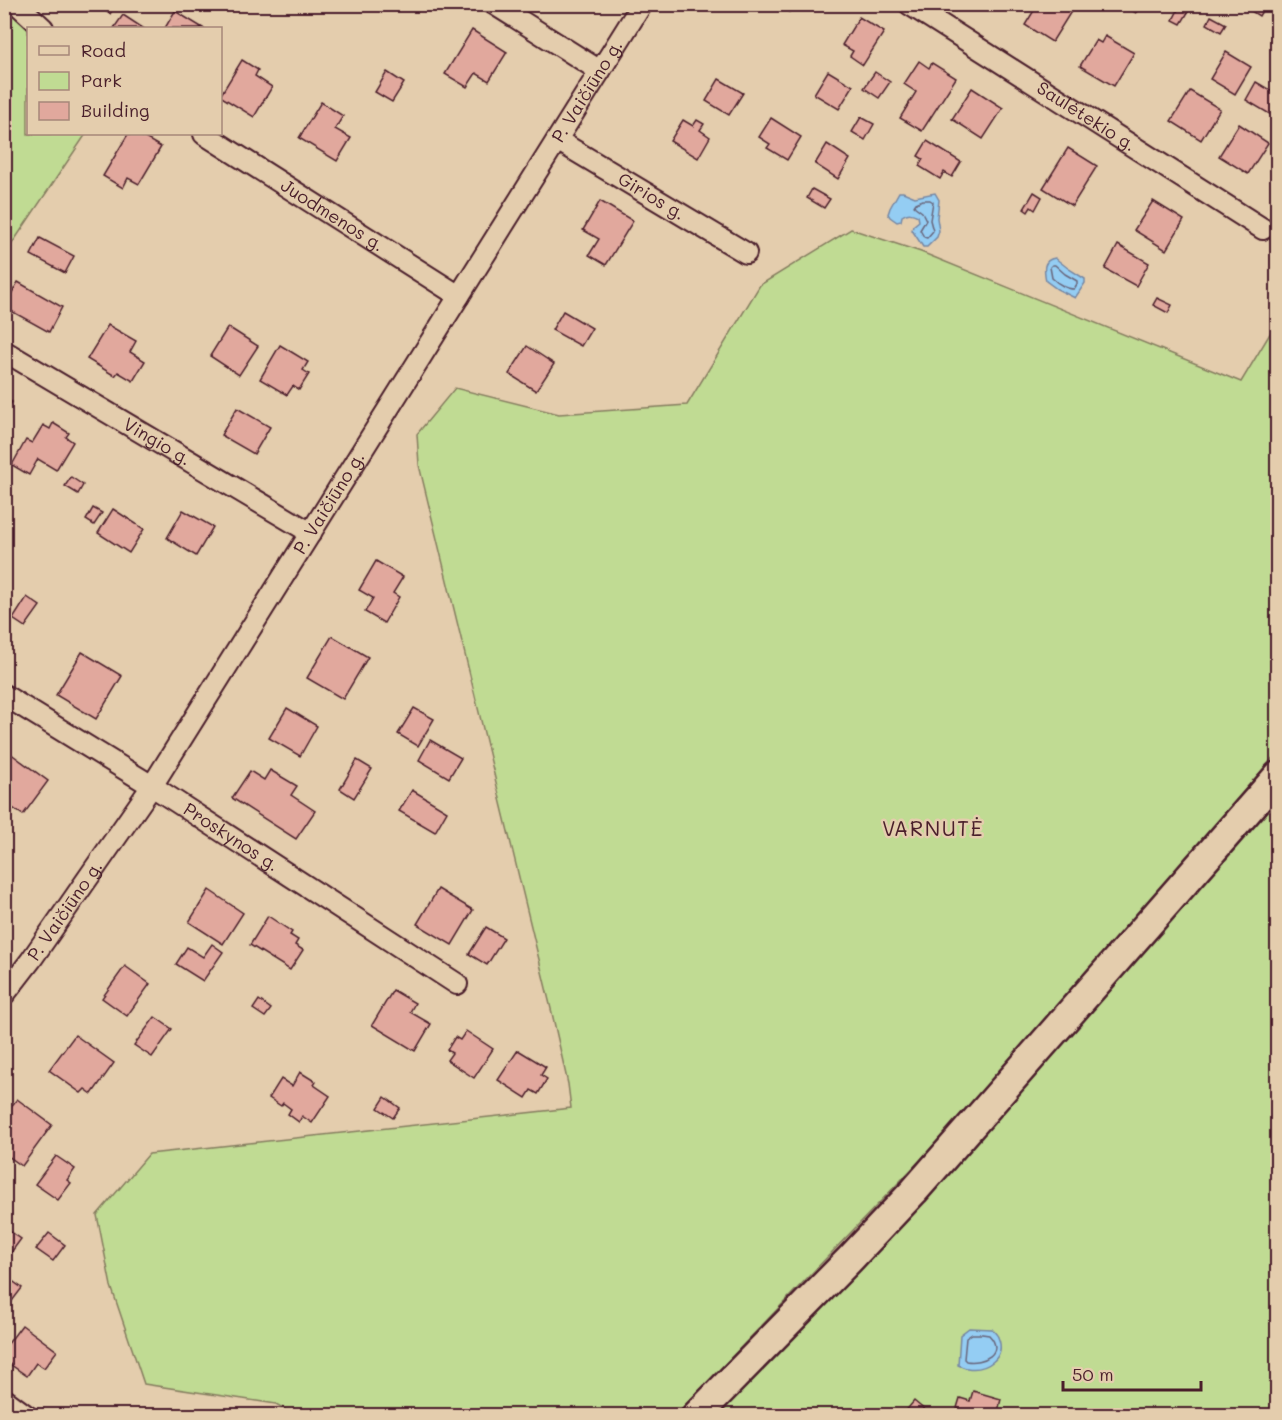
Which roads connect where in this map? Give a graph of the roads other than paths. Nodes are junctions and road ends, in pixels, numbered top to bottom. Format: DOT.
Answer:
graph roads {
  1 [pos="18,4"];
  2 [pos="494,4"];
  3 [pos="642,4"];
  4 [pos="909,4"];
  5 [pos="42,27"];
  6 [pos="600,71"];
  7 [pos="206,135"];
  8 [pos="557,140"];
  9 [pos="1263,229"];
  10 [pos="746,253"];
  11 [pos="459,296"];
  12 [pos="4,351"];
  13 [pos="311,533"];
  14 [pos="4,695"];
  15 [pos="1278,776"];
  16 [pos="152,786"];
  17 [pos="458,984"];
  18 [pos="4,995"];
  19 [pos="4,1399"];
  20 [pos="27,1416"];
  21 [pos="696,1416"];
  1 -- 5 [label="street"];
  2 -- 6 [label="street"];
  3 -- 6 [label="street, P. Vaičiūno g."];
  4 -- 9 [label="street, Saulėtekio g."];
  6 -- 8 [label="street, P. Vaičiūno g."];
  7 -- 11 [label="street, Juodmenos g."];
  8 -- 10 [label="street, Girios g."];
  8 -- 11 [label="street, P. Vaičiūno g."];
  11 -- 13 [label="street, P. Vaičiūno g."];
  12 -- 13 [label="street, Vingio g."];
  13 -- 16 [label="street, P. Vaičiūno g."];
  14 -- 16 [label="street, Proskynos g."];
  15 -- 21 [label="main road"];
  16 -- 17 [label="street, Proskynos g."];
  16 -- 18 [label="street, P. Vaičiūno g."];
  19 -- 20 [label="street"];
}
